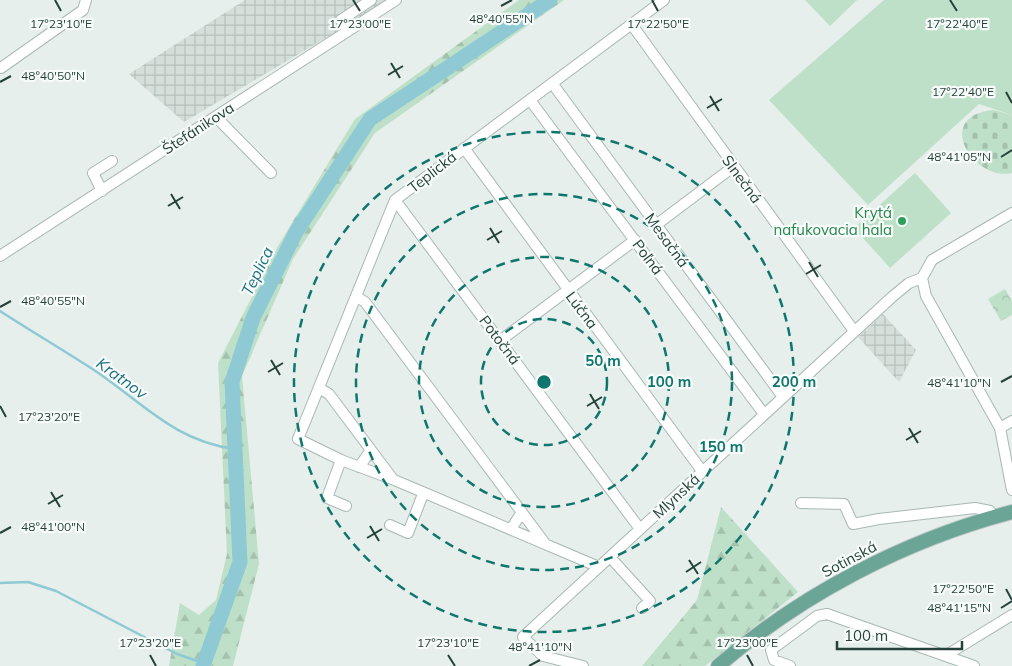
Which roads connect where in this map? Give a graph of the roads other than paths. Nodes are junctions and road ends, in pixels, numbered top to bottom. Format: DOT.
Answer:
graph roads {
  1 [pos="86,0"];
  2 [pos="371,0"];
  3 [pos="396,0"];
  4 [pos="664,0"];
  5 [pos="632,25"];
  6 [pos="348,31"];
  7 [pos="1,68"];
  8 [pos="552,83"];
  9 [pos="530,100"];
  10 [pos="216,117"];
  11 [pos="464,148"];
  12 [pos="112,161"];
  13 [pos="733,167"];
  14 [pos="271,173"];
  15 [pos="102,191"];
  16 [pos="395,200"];
  17 [pos="1012,213"];
  18 [pos="656,225"];
  19 [pos="635,240"];
  20 [pos="0,256"];
  21 [pos="922,278"];
  22 [pos="568,290"];
  23 [pos="357,297"];
  24 [pos="854,331"];
  25 [pos="500,340"];
  26 [pos="319,388"];
  27 [pos="784,397"];
  28 [pos="764,414"];
  29 [pos="1012,421"];
  30 [pos="1000,428"];
  31 [pos="371,450"];
  32 [pos="342,460"];
  33 [pos="359,467"];
  34 [pos="702,471"];
  35 [pos="392,479"];
  36 [pos="1012,490"];
  37 [pos="423,494"];
  38 [pos="801,503"];
  39 [pos="346,506"];
  40 [pos="522,512"];
  41 [pos="1012,512"];
  42 [pos="994,517"];
  43 [pos="390,525"];
  44 [pos="511,529"];
  45 [pos="640,529"];
  46 [pos="544,542"];
  47 [pos="610,557"];
  48 [pos="599,567"];
  49 [pos="642,608"];
  50 [pos="1012,615"];
  51 [pos="945,656"];
  52 [pos="583,666"];
  53 [pos="718,666"];
  54 [pos="790,666"];
  55 [pos="974,666"];
  1 -- 7 [label="street"];
  2 -- 6 [label="street"];
  3 -- 6 [label="street, Štefánikova"];
  4 -- 5 [label="street, Teplická"];
  5 -- 8 [label="street, Teplická"];
  5 -- 13 [label="street, Slnečná"];
  6 -- 10 [label="street, Štefánikova"];
  8 -- 9 [label="street, Teplická"];
  8 -- 18 [label="street, Mesačná"];
  9 -- 11 [label="street, Teplická"];
  9 -- 19 [label="street, Poľná"];
  10 -- 14 [label="street"];
  10 -- 15 [label="street, Štefánikova"];
  11 -- 16 [label="street, Teplická"];
  11 -- 22 [label="street, Lúčna"];
  12 -- 15 [label="street"];
  13 -- 18 [label="street"];
  13 -- 24 [label="street, Slnečná"];
  15 -- 20 [label="street, Štefánikova"];
  16 -- 23 [label="street, Teplická"];
  16 -- 25 [label="street, Potočná"];
  17 -- 21 [label="street"];
  18 -- 27 [label="street, Mesačná"];
  19 -- 22 [label="street"];
  19 -- 28 [label="street, Poľná"];
  21 -- 24 [label="street, Mlynská"];
  21 -- 30 [label="street"];
  22 -- 25 [label="street"];
  22 -- 34 [label="street, Lúčna"];
  23 -- 26 [label="street, Teplická"];
  23 -- 40 [label="street"];
  24 -- 27 [label="street, Mlynská"];
  25 -- 45 [label="street, Potočná"];
  26 -- 31 [label="street, Teplická"];
  26 -- 32 [label="street, Teplická"];
  27 -- 28 [label="street, Mlynská"];
  28 -- 34 [label="street, Mlynská"];
  29 -- 30 [label="street"];
  30 -- 36 [label="street"];
  31 -- 33 [label="street"];
  31 -- 35 [label="street, Teplická"];
  32 -- 33 [label="street, Teplická"];
  32 -- 39 [label="street"];
  33 -- 35 [label="street, Teplická"];
  34 -- 45 [label="street, Mlynská"];
  35 -- 37 [label="street, Teplická"];
  37 -- 43 [label="street"];
  37 -- 44 [label="street, Teplická"];
  38 -- 42 [label="street"];
  40 -- 44 [label="street"];
  40 -- 46 [label="street"];
  41 -- 42 [label="main road, Sotinská"];
  42 -- 53 [label="main road, Sotinská"];
  44 -- 46 [label="street, Teplická"];
  45 -- 47 [label="street, Mlynská"];
  46 -- 48 [label="street, Teplická"];
  47 -- 48 [label="street, Mlynská"];
  47 -- 49 [label="street"];
  48 -- 52 [label="street, Mlynská"];
  50 -- 51 [label="street"];
  51 -- 54 [label="street"];
  51 -- 55 [label="street"];
}
